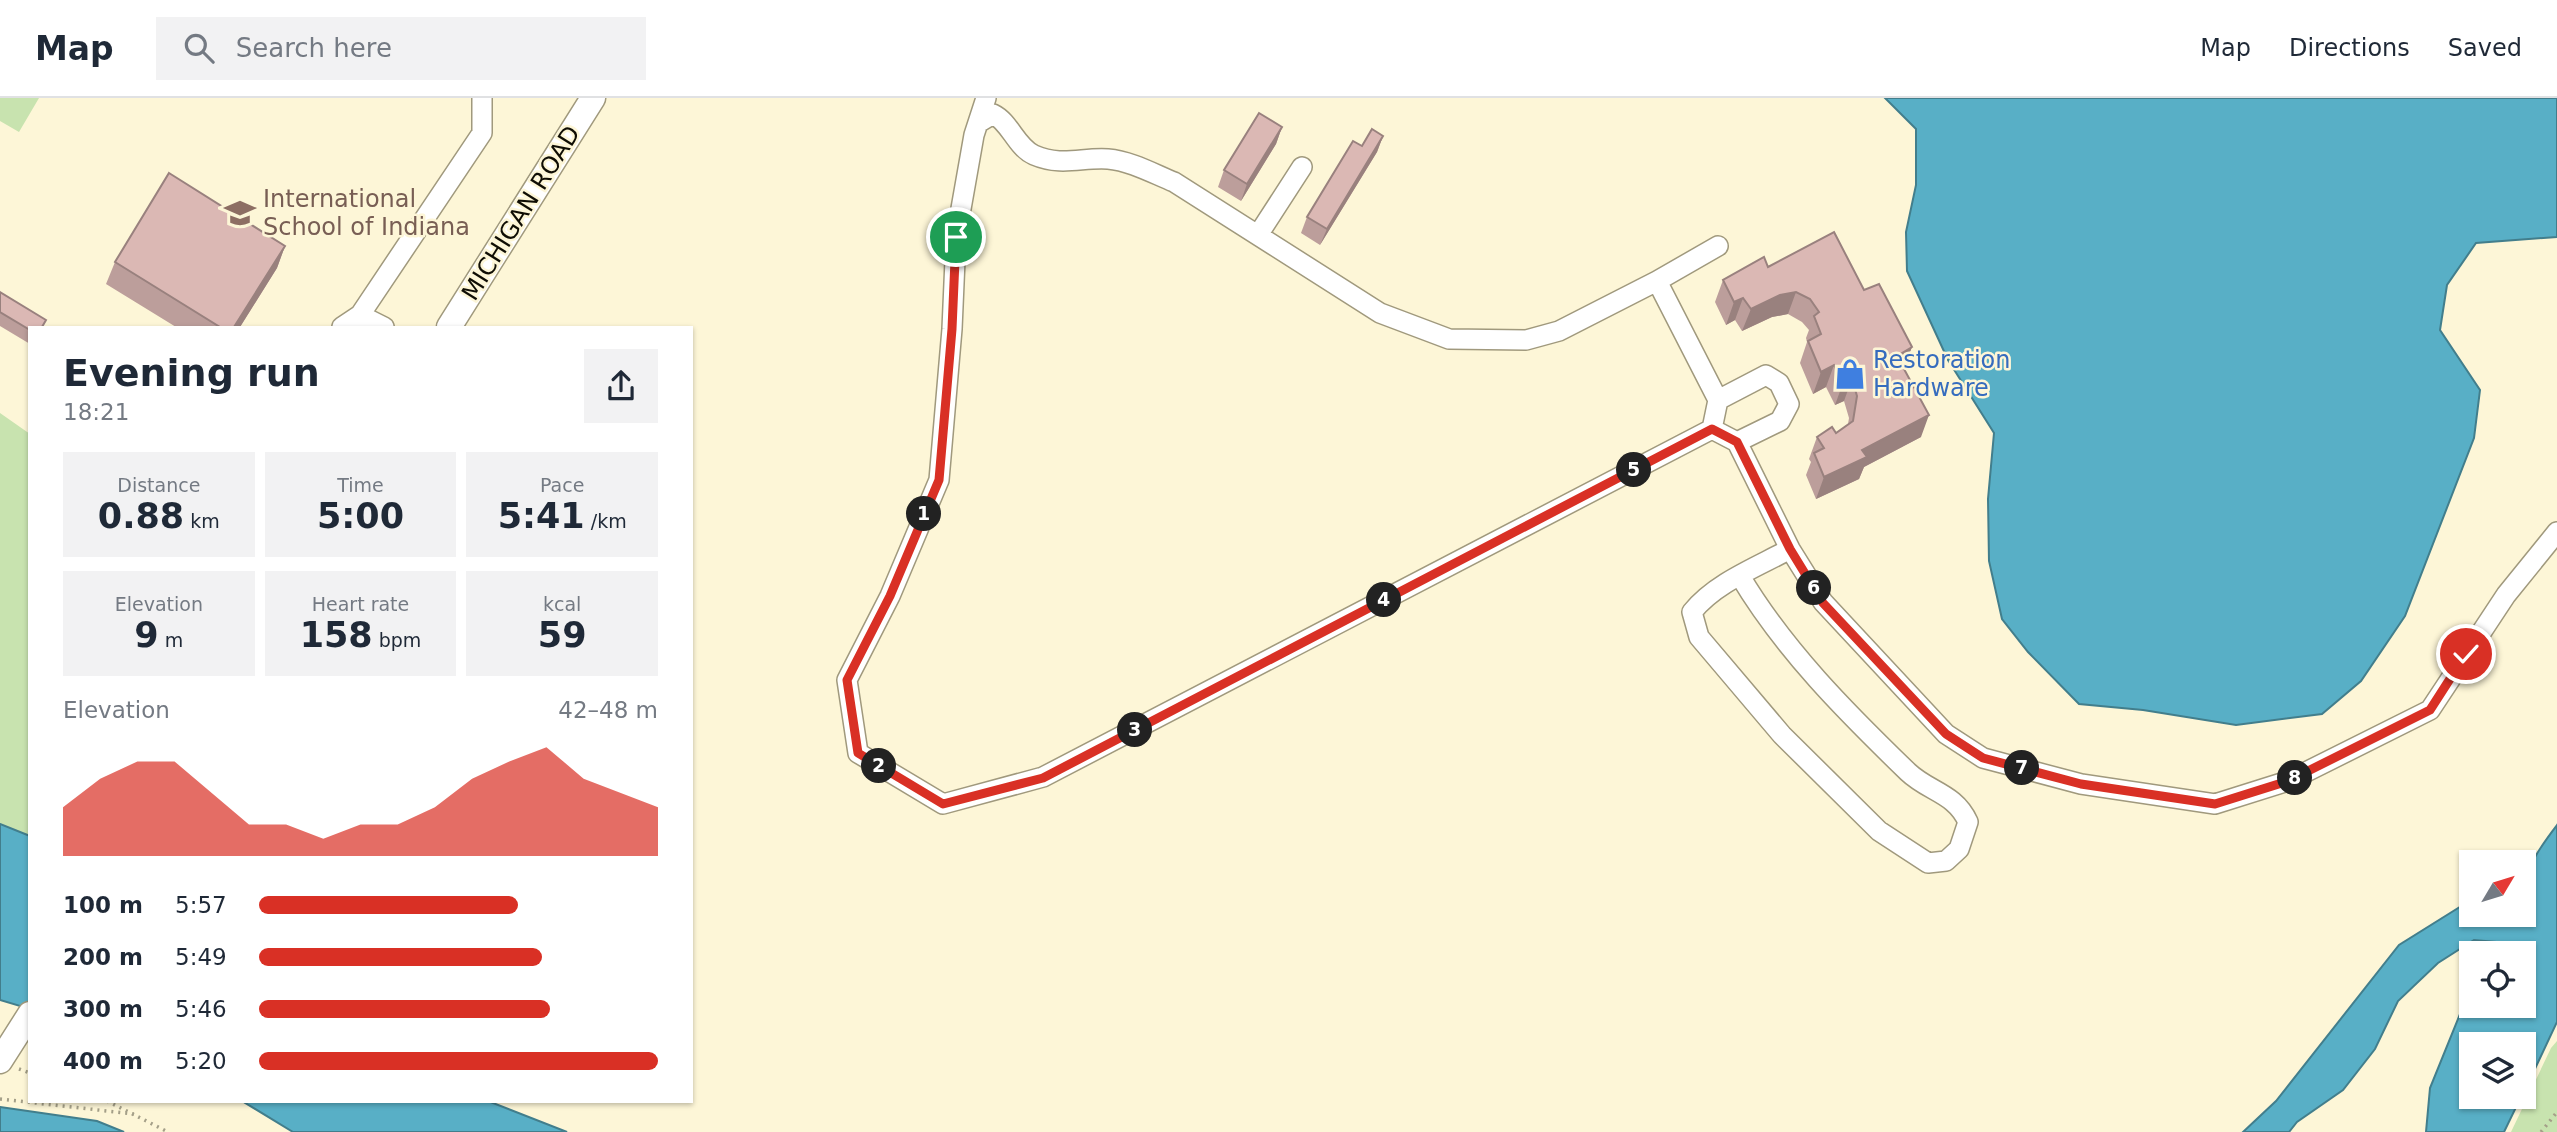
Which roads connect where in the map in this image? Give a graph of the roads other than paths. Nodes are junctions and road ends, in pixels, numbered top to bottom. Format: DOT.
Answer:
graph roads {
  1 [pos="482,98"];
  2 [pos="593,98"];
  3 [pos="986,98"];
  4 [pos="995,98"];
  5 [pos="1000,118"];
  6 [pos="978,123"];
  7 [pos="1302,167"];
  8 [pos="1258,235"];
  9 [pos="1718,246"];
  10 [pos="1657,281"];
  11 [pos="360,315"];
  12 [pos="344,326"];
  13 [pos="382,326"];
  14 [pos="450,326"];
  15 [pos="1718,400"];
  16 [pos="1712,429"];
  17 [pos="1737,442"];
  18 [pos="2557,532"];
  19 [pos="1790,549"];
  20 [pos="1740,576"];
  21 [pos="28,1017"];
  22 [pos="9,1065"];
  1 -- 11 [label="lane"];
  2 -- 14 [label="main road, MICHIGAN ROAD"];
  3 -- 6 [label="lane"];
  4 -- 5 [label="lane"];
  5 -- 6 [label="lane"];
  5 -- 8 [label="lane"];
  6 -- 16 [label="lane"];
  7 -- 8 [label="lane"];
  8 -- 10 [label="lane"];
  9 -- 10 [label="lane"];
  10 -- 15 [label="lane"];
  11 -- 12 [label="lane"];
  11 -- 13 [label="lane"];
  15 -- 16 [label="lane"];
  15 -- 17 [label="lane"];
  16 -- 17 [label="lane"];
  17 -- 19 [label="lane"];
  18 -- 19 [label="lane"];
  19 -- 20 [label="lane"];
  20 -- 20 [label="lane"];
  21 -- 22 [label="main road"];
}
